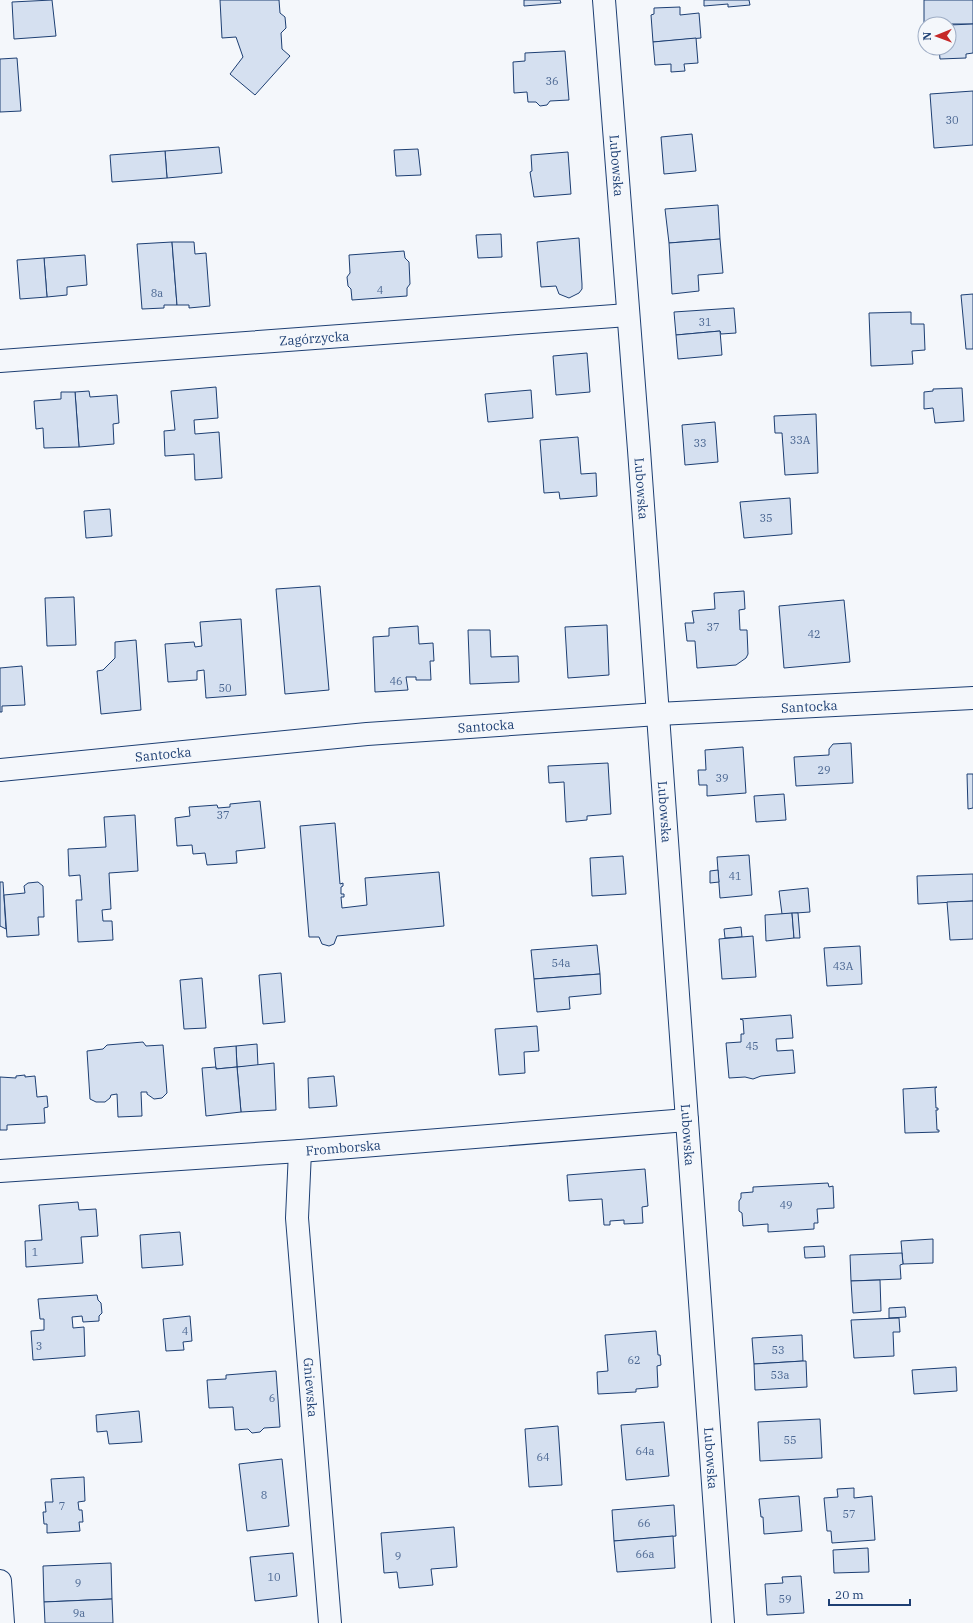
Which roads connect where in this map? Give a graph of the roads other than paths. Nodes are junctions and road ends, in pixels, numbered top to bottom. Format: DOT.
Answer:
graph roads {
  1 [pos="604,0"];
  2 [pos="628,315"];
  3 [pos="0,361"];
  4 [pos="973,698"];
  5 [pos="658,714"];
  6 [pos="0,770"];
  7 [pos="687,1120"];
  8 [pos="300,1151"];
  9 [pos="0,1171"];
  10 [pos="0,1581"];
  11 [pos="3,1623"];
  12 [pos="330,1623"];
  13 [pos="723,1623"];
  1 -- 2 [label="street, Lubowska"];
  2 -- 3 [label="street, Zagórzycka"];
  2 -- 5 [label="street, Lubowska"];
  4 -- 5 [label="street, Santocka"];
  5 -- 6 [label="street, Santocka"];
  5 -- 7 [label="street, Lubowska"];
  7 -- 8 [label="street, Fromborska"];
  7 -- 13 [label="street, Lubowska"];
  8 -- 9 [label="street, Fromborska"];
  8 -- 12 [label="street, Gniewska"];
  10 -- 11 [label="street"];
}
